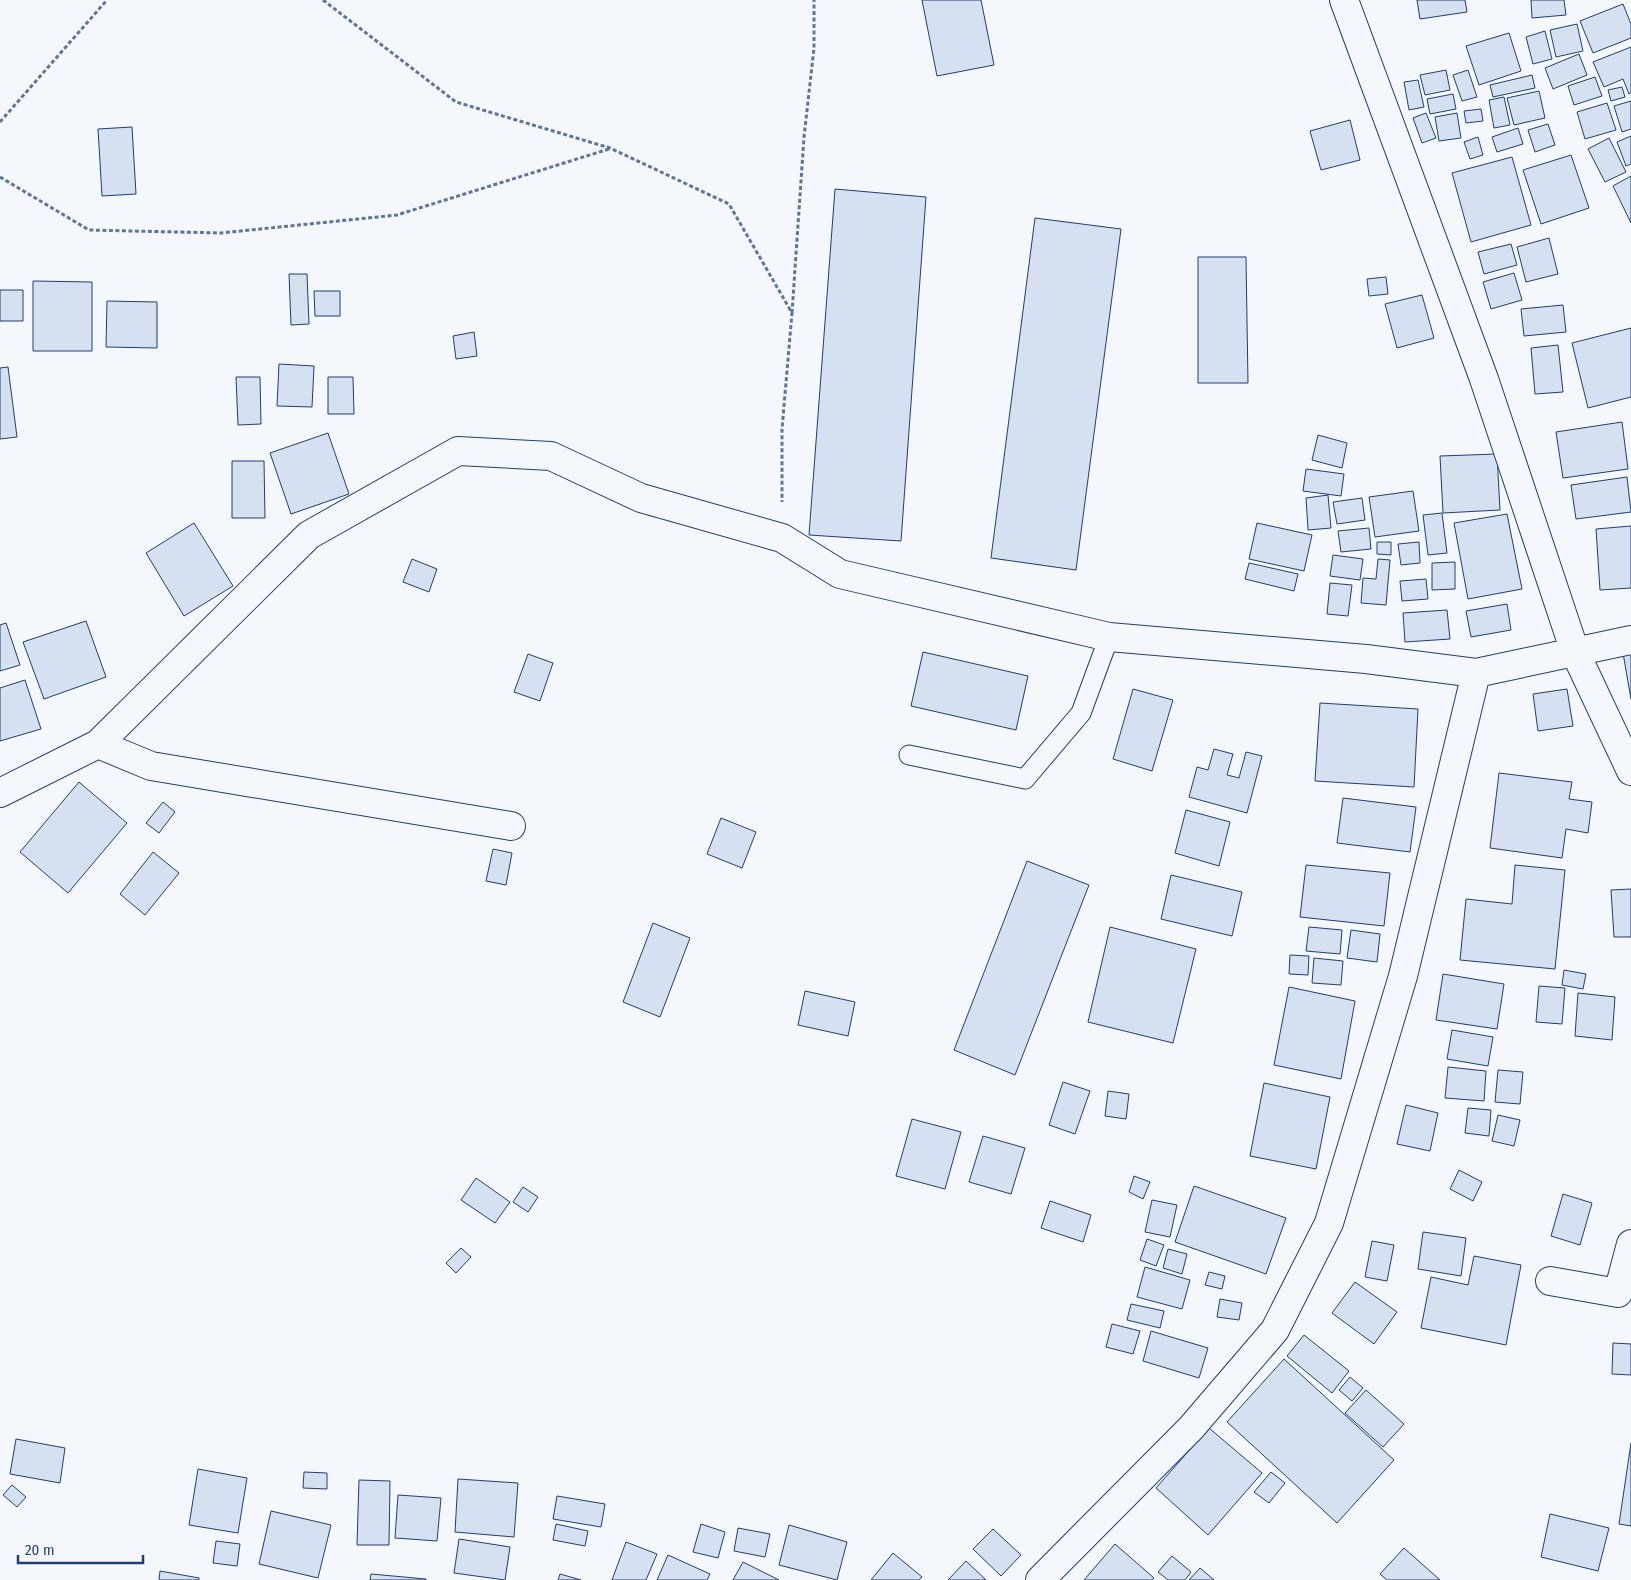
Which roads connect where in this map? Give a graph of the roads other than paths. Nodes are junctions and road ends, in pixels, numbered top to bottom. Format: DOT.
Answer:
graph roads {
  1 [pos="1344,0"];
  2 [pos="1109,637"];
  3 [pos="1631,640"];
  4 [pos="1575,652"];
  5 [pos="1476,673"];
  6 [pos="98,744"];
  7 [pos="909,755"];
  8 [pos="1631,771"];
  9 [pos="0,794"];
  10 [pos="511,826"];
  11 [pos="1631,1244"];
  12 [pos="1550,1281"];
  13 [pos="1040,1580"];
  1 -- 4 [label="street"];
  2 -- 5 [label="street"];
  2 -- 6 [label="street"];
  2 -- 7 [label="lane"];
  3 -- 4 [label="street"];
  4 -- 5 [label="street"];
  4 -- 8 [label="street"];
  5 -- 13 [label="street"];
  6 -- 9 [label="street"];
  6 -- 10 [label="street"];
  11 -- 12 [label="street"];
}
